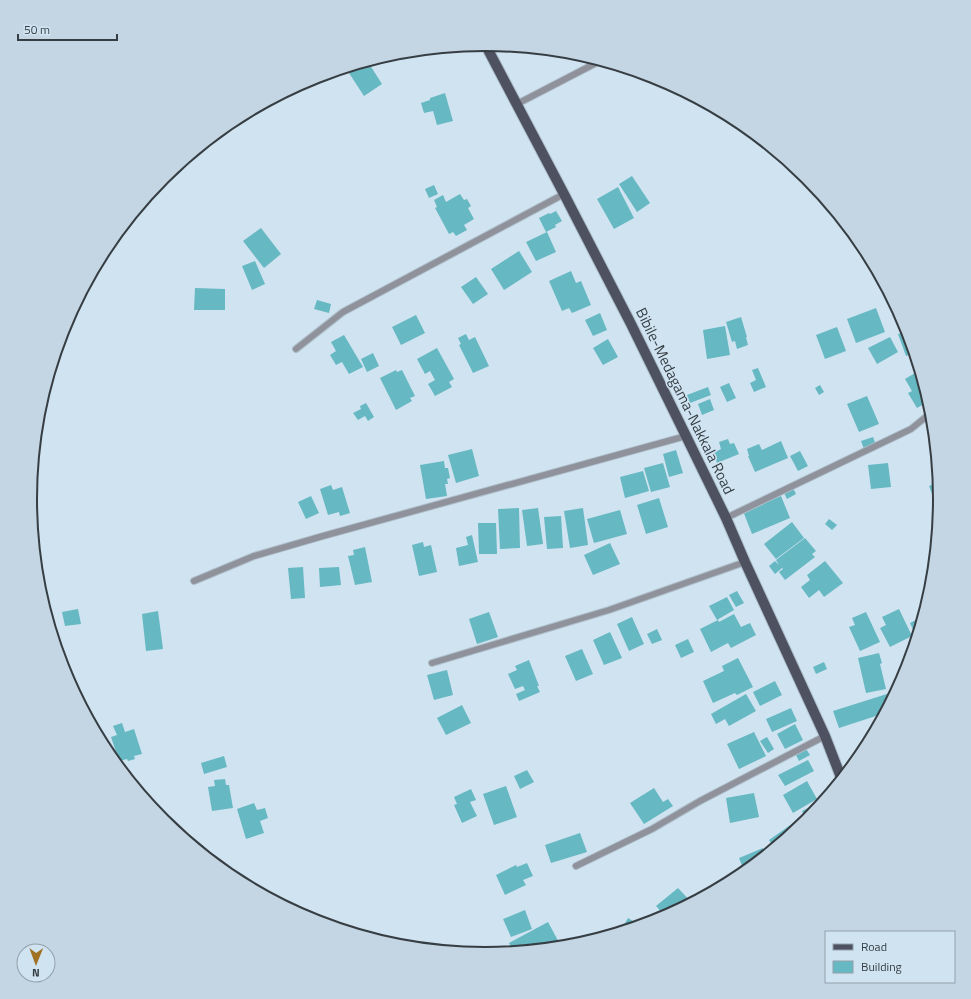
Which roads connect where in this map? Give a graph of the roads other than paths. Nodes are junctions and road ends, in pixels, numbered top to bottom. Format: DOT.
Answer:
graph roads {
  1 [pos="489,51"];
  2 [pos="594,64"];
  3 [pos="517,104"];
  4 [pos="564,194"];
  5 [pos="296,348"];
  6 [pos="926,417"];
  7 [pos="686,436"];
  8 [pos="726,518"];
  9 [pos="745,562"];
  10 [pos="194,581"];
  11 [pos="432,663"];
  12 [pos="825,736"];
  13 [pos="840,774"];
  14 [pos="576,866"];
  1 -- 3 [label="main road, Bibile-Medagama-Nakkala Road"];
  2 -- 3 [label="lane"];
  3 -- 4 [label="main road, Bibile-Medagama-Nakkala Road"];
  4 -- 5 [label="lane"];
  4 -- 7 [label="main road, Bibile-Medagama-Nakkala Road"];
  6 -- 8 [label="lane"];
  7 -- 8 [label="main road, Bibile-Medagama-Nakkala Road"];
  7 -- 10 [label="lane"];
  8 -- 9 [label="main road, Bibile-Medagama-Nakkala Road"];
  9 -- 11 [label="lane"];
  9 -- 12 [label="main road, Bibile-Medagama-Nakkala Road"];
  12 -- 13 [label="main road, Bibile-Medagama-Nakkala Road"];
  12 -- 14 [label="lane"];
}
